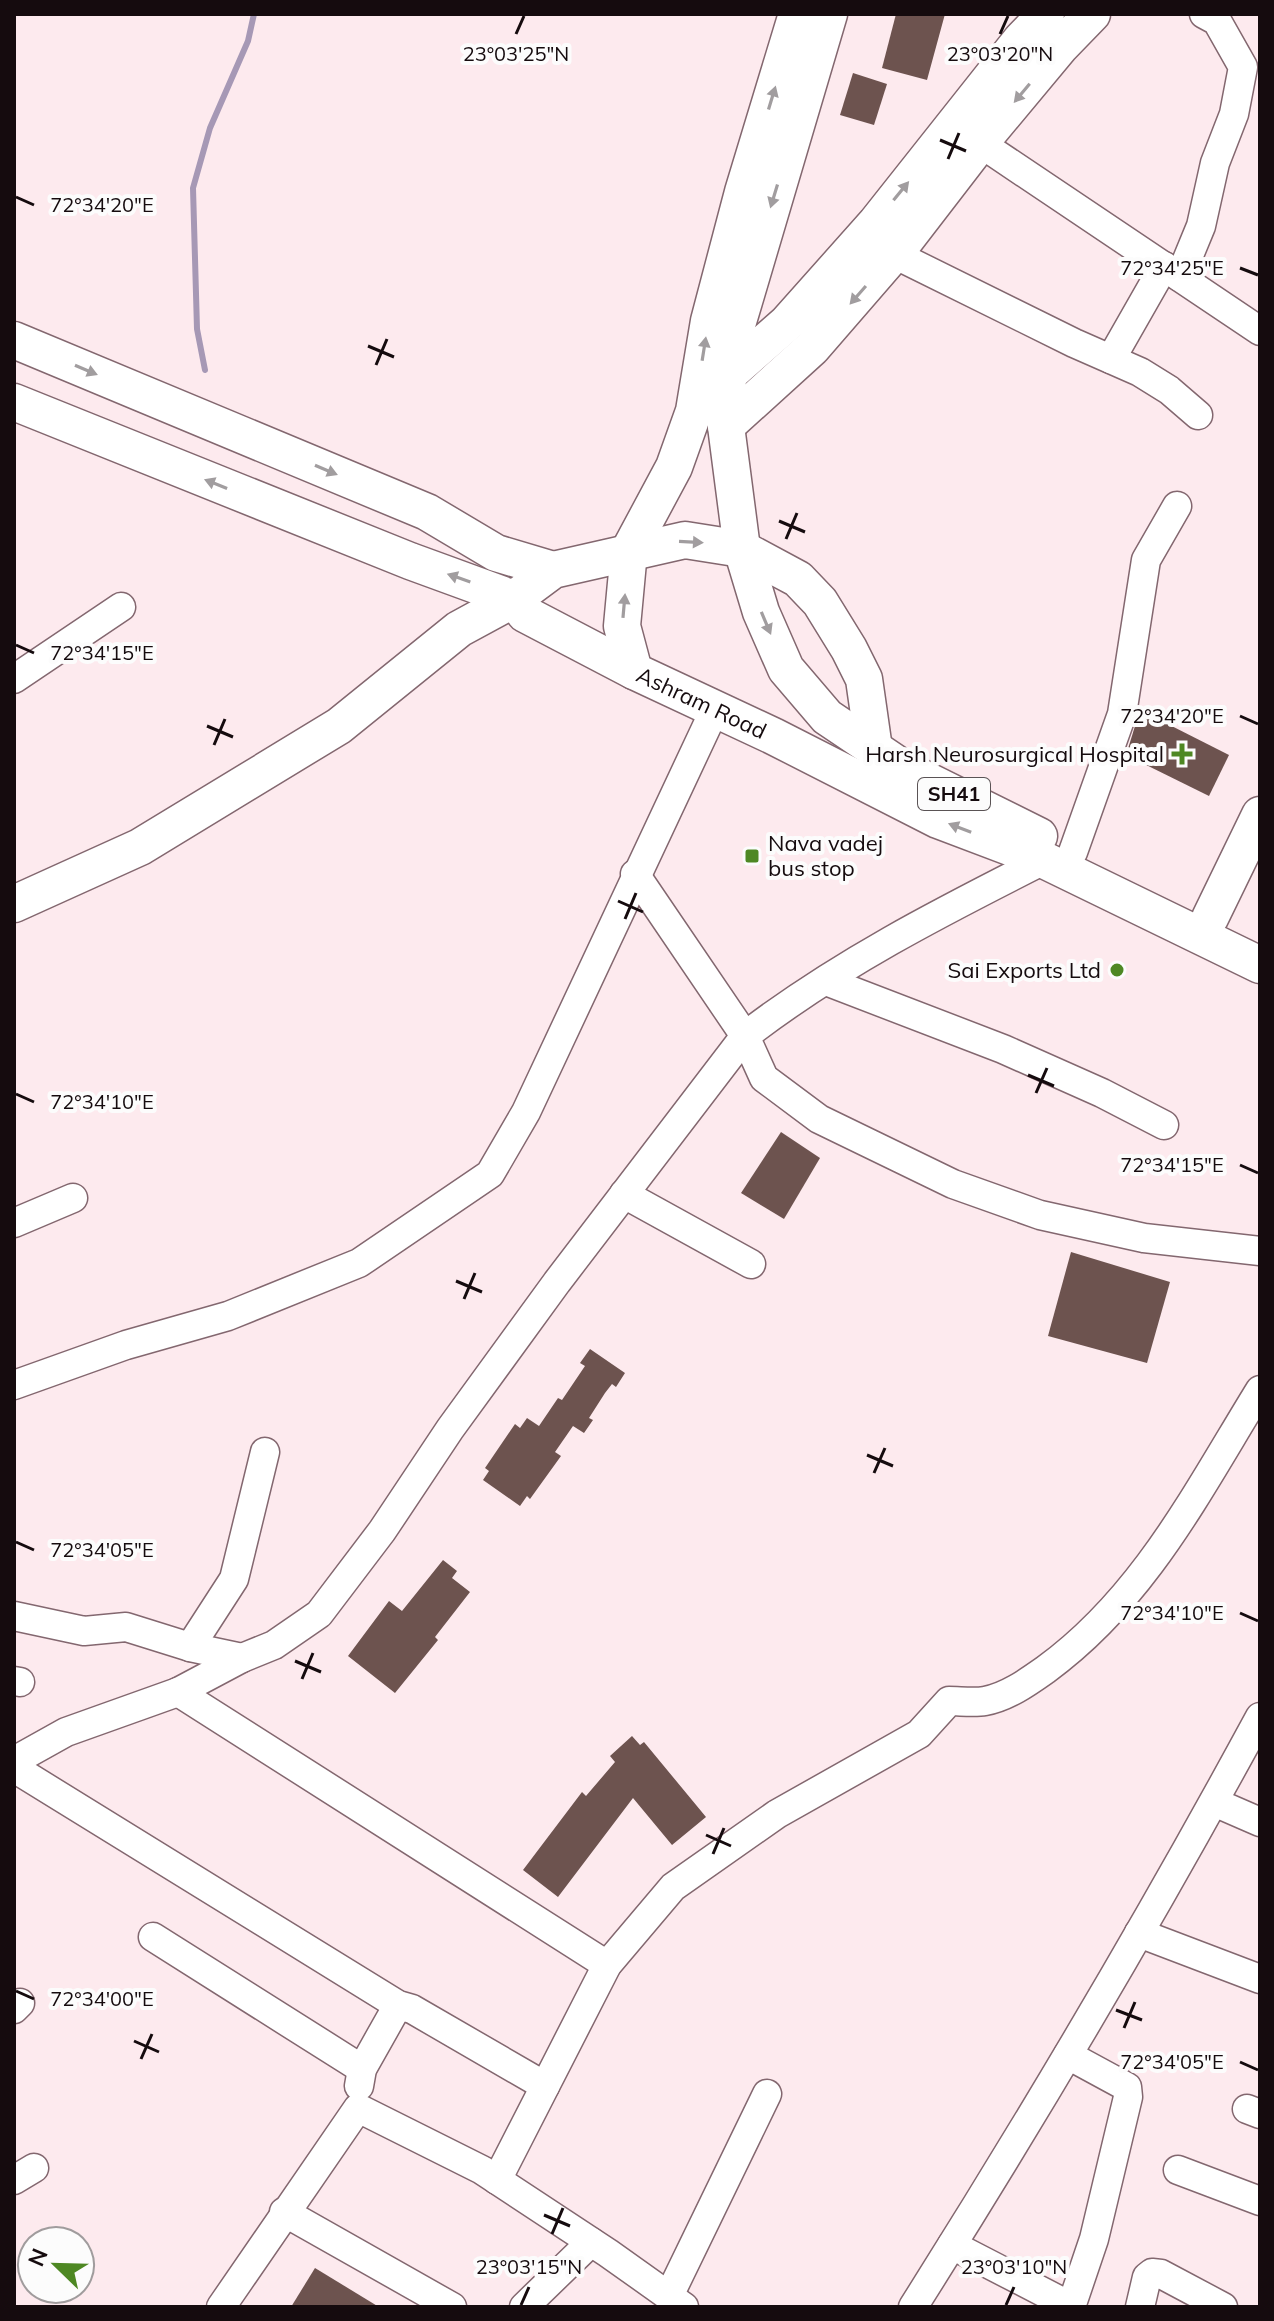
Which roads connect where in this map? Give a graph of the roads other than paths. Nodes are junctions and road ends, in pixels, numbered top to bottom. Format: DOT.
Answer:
graph roads {
  1 [pos="797,14"];
  2 [pos="829,14"];
  3 [pos="1046,14"];
  4 [pos="1092,14"];
  5 [pos="1204,14"];
  6 [pos="1251,72"];
  7 [pos="980,143"];
  8 [pos="894,254"];
  9 [pos="1172,272"];
  10 [pos="1260,331"];
  11 [pos="14,340"];
  12 [pos="1111,359"];
  13 [pos="728,372"];
  14 [pos="15,404"];
  15 [pos="1198,415"];
  16 [pos="710,418"];
  17 [pos="1177,506"];
  18 [pos="742,549"];
  19 [pos="629,551"];
  20 [pos="553,570"];
  21 [pos="520,606"];
  22 [pos="121,607"];
  23 [pos="634,671"];
  24 [pos="14,679"];
  25 [pos="715,709"];
  26 [pos="874,749"];
  27 [pos="1260,815"];
  28 [pos="1059,856"];
  29 [pos="635,874"];
  30 [pos="14,904"];
  31 [pos="1210,918"];
  32 [pos="14,922"];
  33 [pos="1260,943"];
  34 [pos="1260,965"];
  35 [pos="826,981"];
  36 [pos="745,1036"];
  37 [pos="1164,1125"];
  38 [pos="624,1194"];
  39 [pos="73,1198"];
  40 [pos="14,1223"];
  41 [pos="1260,1251"];
  42 [pos="751,1264"];
  43 [pos="14,1385"];
  44 [pos="1260,1390"];
  45 [pos="265,1452"];
  46 [pos="14,1616"];
  47 [pos="190,1647"];
  48 [pos="242,1658"];
  49 [pos="178,1692"];
  50 [pos="1260,1717"];
  51 [pos="14,1761"];
  52 [pos="14,1768"];
  53 [pos="1214,1802"];
  54 [pos="1260,1822"];
  55 [pos="1139,1933"];
  56 [pos="153,1937"];
  57 [pos="607,1965"];
  58 [pos="1260,1979"];
  59 [pos="398,2005"];
  60 [pos="1068,2055"];
  61 [pos="362,2069"];
  62 [pos="545,2086"];
  63 [pos="767,2094"];
  64 [pos="358,2108"];
  65 [pos="1178,2170"];
  66 [pos="497,2180"];
  67 [pos="1260,2201"];
  68 [pos="284,2212"];
  69 [pos="591,2242"];
  70 [pos="952,2245"];
  71 [pos="677,2302"];
  72 [pos="221,2307"];
  73 [pos="452,2307"];
  74 [pos="524,2307"];
  75 [pos="913,2307"];
  76 [pos="1072,2307"];
  77 [pos="1140,2307"];
  78 [pos="1223,2307"];
  16 -- 1 [label="main road, Ashram Road, one-way"];
  2 -- 13 [label="main road, one-way"];
  13 -- 3 [label="main road, one-way"];
  4 -- 7 [label="main road, one-way"];
  5 -- 6 [label="street"];
  6 -- 9 [label="street"];
  7 -- 8 [label="main road"];
  7 -- 9 [label="street"];
  8 -- 12 [label="street"];
  8 -- 16 [label="main road, one-way"];
  9 -- 10 [label="street"];
  9 -- 12 [label="street"];
  11 -- 20 [label="main road, one-way"];
  12 -- 15 [label="street"];
  13 -- 16 [label="main road"];
  21 -- 14 [label="main road, one-way"];
  16 -- 18 [label="main road, Ashram Road / SH41"];
  16 -- 19 [label="main road, Ashram Road"];
  17 -- 28 [label="street"];
  19 -- 18 [label="main road, one-way"];
  18 -- 26 [label="main road, Ashram Road / SH41, one-way"];
  18 -- 26 [label="main road"];
  19 -- 20 [label="main road"];
  23 -- 19 [label="main road, Ashram Road, one-way"];
  20 -- 21 [label="main road"];
  21 -- 23 [label="main road"];
  21 -- 30 [label="main road"];
  21 -- 32 [label="main road"];
  22 -- 24 [label="street"];
  23 -- 25 [label="main road, Ashram Road"];
  28 -- 25 [label="main road, Ashram Road, one-way"];
  25 -- 29 [label="street"];
  26 -- 28 [label="main road, Ashram Road / SH41"];
  27 -- 31 [label="main road"];
  28 -- 31 [label="main road, Ashram Road / SH41"];
  28 -- 34 [label="main road, Ashram Road"];
  28 -- 35 [label="street"];
  29 -- 36 [label="street"];
  29 -- 43 [label="street"];
  31 -- 33 [label="main road, Ashram Road / SH41"];
  35 -- 36 [label="street"];
  35 -- 37 [label="street"];
  36 -- 38 [label="street"];
  36 -- 41 [label="street"];
  38 -- 42 [label="street"];
  38 -- 48 [label="street"];
  39 -- 40 [label="street"];
  44 -- 57 [label="street"];
  45 -- 47 [label="street"];
  46 -- 47 [label="street"];
  47 -- 48 [label="street"];
  48 -- 49 [label="street"];
  49 -- 51 [label="street"];
  49 -- 57 [label="street"];
  50 -- 53 [label="street"];
  52 -- 59 [label="street"];
  53 -- 54 [label="street"];
  53 -- 55 [label="street"];
  55 -- 58 [label="street"];
  55 -- 60 [label="street"];
  56 -- 61 [label="street"];
  57 -- 62 [label="street"];
  59 -- 61 [label="street"];
  59 -- 62 [label="street"];
  60 -- 70 [label="street"];
  60 -- 76 [label="street"];
  61 -- 64 [label="street"];
  62 -- 66 [label="street"];
  63 -- 71 [label="street"];
  64 -- 66 [label="street"];
  64 -- 68 [label="street"];
  65 -- 67 [label="street"];
  66 -- 69 [label="street"];
  68 -- 72 [label="street"];
  68 -- 73 [label="street"];
  69 -- 71 [label="street"];
  69 -- 74 [label="street"];
  70 -- 75 [label="street"];
  70 -- 76 [label="street"];
  77 -- 78 [label="street"];
}
